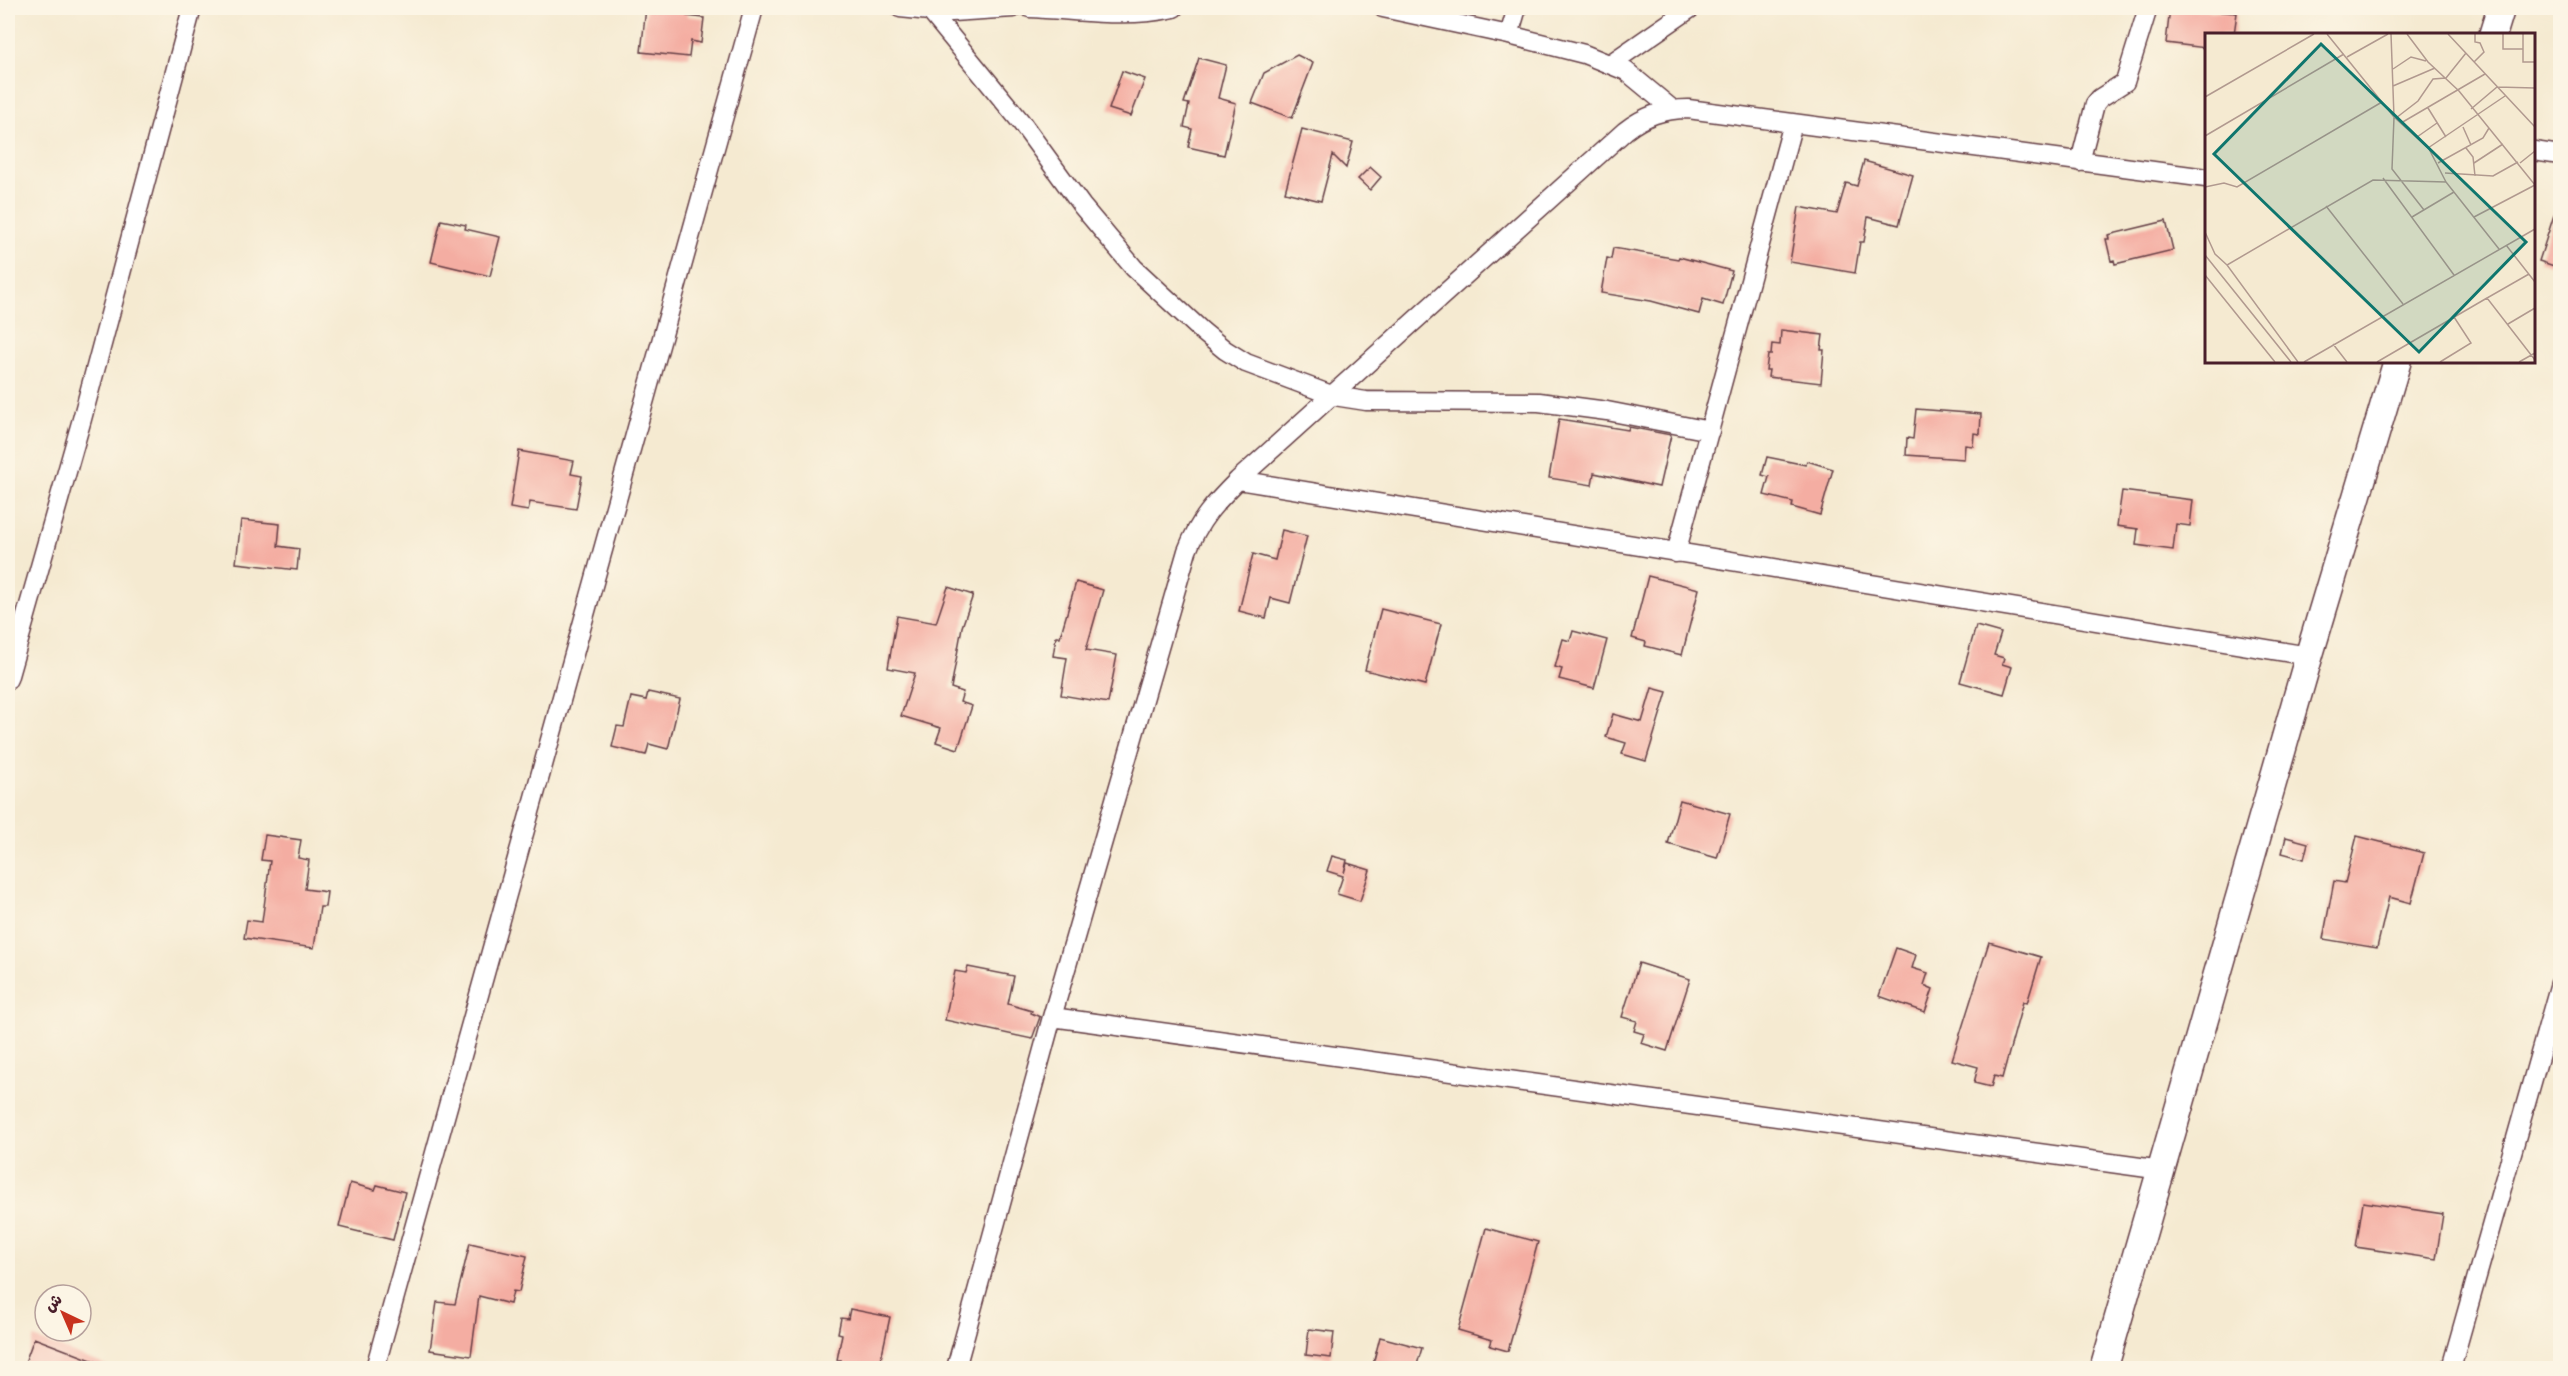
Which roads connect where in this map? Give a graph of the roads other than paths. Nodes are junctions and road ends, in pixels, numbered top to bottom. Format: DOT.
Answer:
graph roads {
  1 [pos="192,8"];
  2 [pos="754,8"];
  3 [pos="900,8"];
  4 [pos="1013,8"];
  5 [pos="1029,8"];
  6 [pos="1174,8"];
  7 [pos="1383,8"];
  8 [pos="1518,8"];
  9 [pos="1691,8"];
  10 [pos="2148,8"];
  11 [pos="2501,8"];
  12 [pos="928,9"];
  13 [pos="953,10"];
  14 [pos="2493,33"];
  15 [pos="1509,35"];
  16 [pos="1610,64"];
  17 [pos="1672,109"];
  18 [pos="1793,123"];
  19 [pos="2535,151"];
  20 [pos="2560,155"];
  21 [pos="2080,162"];
  22 [pos="2205,178"];
  23 [pos="2397,363"];
  24 [pos="1334,396"];
  25 [pos="1710,430"];
  26 [pos="1238,480"];
  27 [pos="1676,553"];
  28 [pos="2309,656"];
  29 [pos="8,679"];
  30 [pos="2560,983"];
  31 [pos="1052,1017"];
  32 [pos="2162,1170"];
  33 [pos="375,1368"];
  34 [pos="956,1368"];
  35 [pos="2104,1368"];
  36 [pos="2451,1368"];
  1 -- 29 [label="street"];
  2 -- 33 [label="street"];
  3 -- 12 [label="street"];
  4 -- 13 [label="street"];
  5 -- 6 [label="street"];
  7 -- 15 [label="street"];
  8 -- 15 [label="street"];
  9 -- 16 [label="street"];
  10 -- 21 [label="street"];
  11 -- 14 [label="street"];
  12 -- 13 [label="street"];
  12 -- 24 [label="street"];
  15 -- 16 [label="street"];
  16 -- 17 [label="street"];
  17 -- 18 [label="street"];
  17 -- 24 [label="street"];
  18 -- 21 [label="street"];
  18 -- 25 [label="street"];
  19 -- 20 [label="street"];
  21 -- 22 [label="street"];
  23 -- 28 [label="street"];
  24 -- 25 [label="street"];
  24 -- 26 [label="street"];
  25 -- 27 [label="street"];
  26 -- 27 [label="street"];
  26 -- 31 [label="street"];
  27 -- 28 [label="street"];
  28 -- 32 [label="street"];
  30 -- 36 [label="street"];
  31 -- 32 [label="street"];
  31 -- 34 [label="street"];
  32 -- 35 [label="street"];
}
